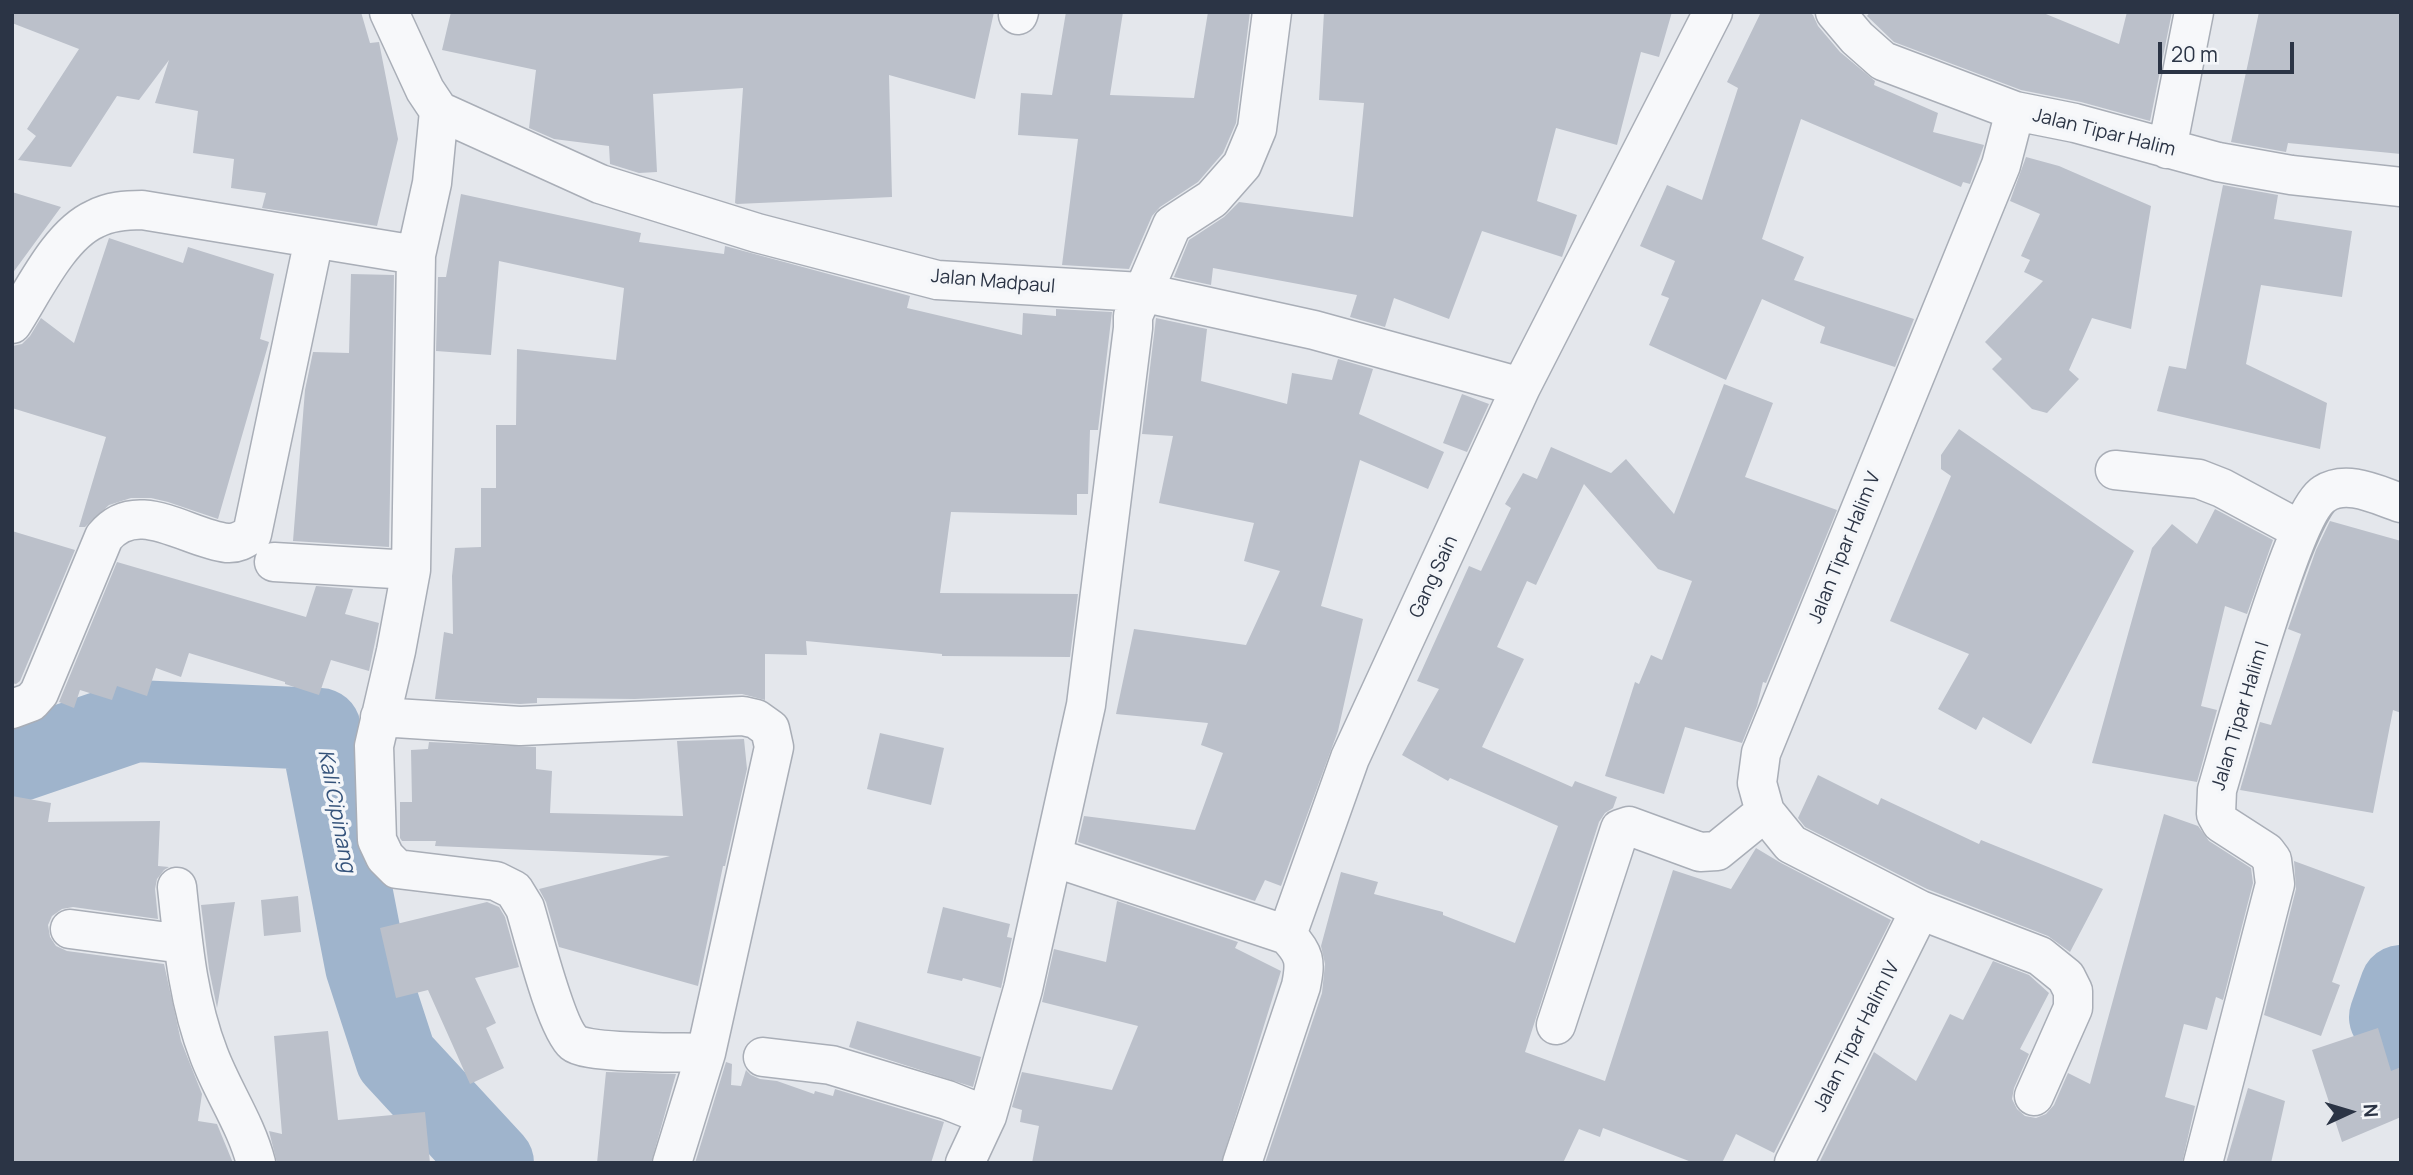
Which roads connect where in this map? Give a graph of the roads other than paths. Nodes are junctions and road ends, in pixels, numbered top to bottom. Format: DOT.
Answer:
graph roads {
  1 [pos="389,12"];
  2 [pos="1272,12"];
  3 [pos="1713,12"];
  4 [pos="1835,12"];
  5 [pos="2194,12"];
  6 [pos="439,111"];
  7 [pos="2015,111"];
  8 [pos="2167,149"];
  9 [pos="2401,187"];
  10 [pos="314,239"];
  11 [pos="416,255"];
  12 [pos="1141,292"];
  13 [pos="12,324"];
  14 [pos="1521,387"];
  15 [pos="2115,470"];
  16 [pos="2401,503"];
  17 [pos="2300,530"];
  18 [pos="274,562"];
  19 [pos="411,570"];
  20 [pos="12,709"];
  21 [pos="380,717"];
  22 [pos="1765,812"];
  23 [pos="1053,857"];
  24 [pos="177,887"];
  25 [pos="1920,910"];
  26 [pos="70,929"];
  27 [pos="1287,935"];
  28 [pos="183,944"];
  29 [pos="1556,1025"];
  30 [pos="706,1054"];
  31 [pos="763,1057"];
  32 [pos="2034,1096"];
  33 [pos="988,1116"];
  34 [pos="256,1163"];
  35 [pos="672,1163"];
  36 [pos="965,1163"];
  37 [pos="1242,1163"];
  38 [pos="1794,1163"];
  39 [pos="2203,1163"];
  1 -- 6 [label="street"];
  2 -- 12 [label="street"];
  3 -- 14 [label="street, Gang Sain"];
  4 -- 7 [label="street, Jalan Tipar Halim"];
  5 -- 8 [label="street"];
  6 -- 11 [label="street"];
  6 -- 12 [label="street, Jalan Madpaul"];
  7 -- 8 [label="street, Jalan Tipar Halim"];
  7 -- 22 [label="street, Jalan Tipar Halim V"];
  8 -- 9 [label="street, Jalan Tipar Halim"];
  10 -- 11 [label="street"];
  10 -- 13 [label="street"];
  10 -- 20 [label="street"];
  11 -- 19 [label="street"];
  12 -- 14 [label="street, Jalan Madpaul"];
  12 -- 23 [label="street"];
  14 -- 27 [label="street, Gang Sain"];
  15 -- 17 [label="street"];
  16 -- 17 [label="street, Jalan Tipar Halim I"];
  17 -- 39 [label="street, Jalan Tipar Halim I"];
  18 -- 19 [label="street"];
  19 -- 21 [label="street"];
  21 -- 30 [label="street"];
  21 -- 30 [label="street"];
  22 -- 25 [label="street, Jalan Tipar Halim V"];
  22 -- 29 [label="street"];
  23 -- 27 [label="street"];
  23 -- 33 [label="street"];
  24 -- 28 [label="street"];
  25 -- 32 [label="street, Jalan Tipar Halim V"];
  25 -- 38 [label="street, Jalan Tipar Halim IV"];
  26 -- 28 [label="street"];
  27 -- 37 [label="street"];
  28 -- 34 [label="street"];
  30 -- 35 [label="street"];
  31 -- 33 [label="street"];
  33 -- 36 [label="street"];
}
